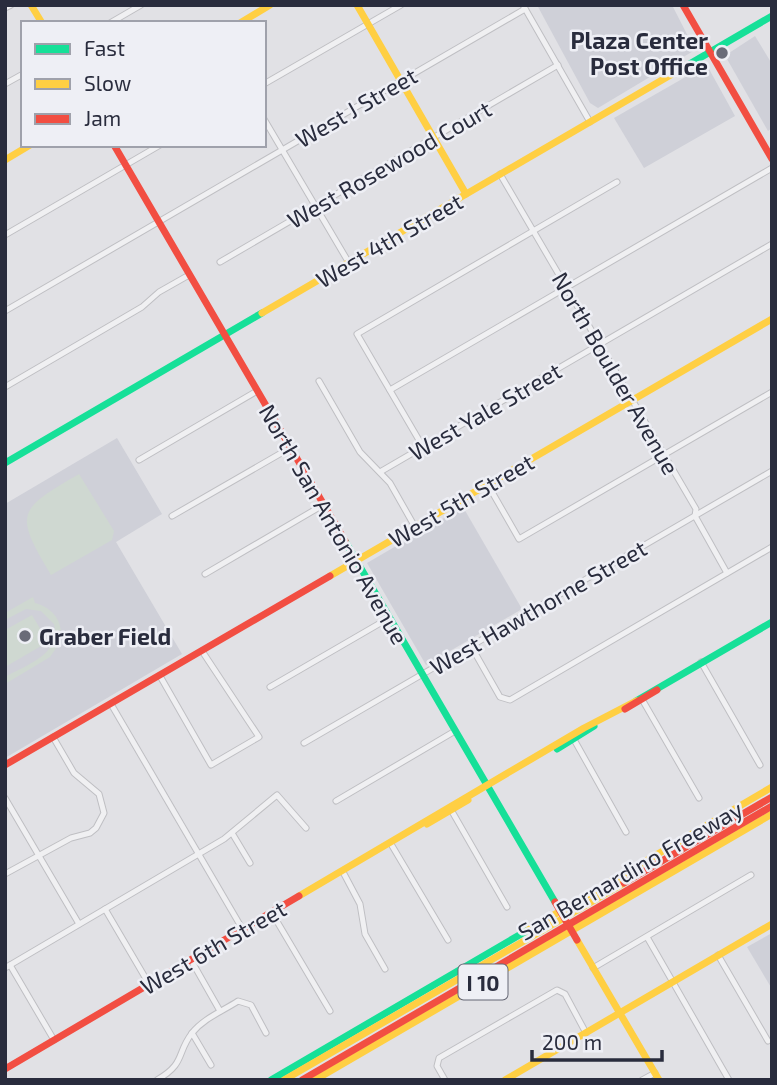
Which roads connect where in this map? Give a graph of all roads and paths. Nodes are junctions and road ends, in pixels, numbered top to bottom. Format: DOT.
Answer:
graph roads {
  1 [pos="10,5"];
  2 [pos="31,5"];
  3 [pos="141,5"];
  4 [pos="270,5"];
  5 [pos="357,5"];
  6 [pos="401,5"];
  7 [pos="683,5"];
  8 [pos="524,7"];
  9 [pos="5,8"];
  10 [pos="772,16"];
  11 [pos="40,21"];
  12 [pos="113,21"];
  13 [pos="243,21"];
  14 [pos="368,24"];
  15 [pos="710,52"];
  16 [pos="558,65"];
  17 [pos="21,75"];
  18 [pos="401,81"];
  19 [pos="266,83"];
  20 [pos="5,84"];
  21 [pos="266,122"];
  22 [pos="590,122"];
  23 [pos="434,138"];
  24 [pos="27,147"];
  25 [pos="115,147"];
  26 [pos="156,147"];
  27 [pos="282,149"];
  28 [pos="772,159"];
  29 [pos="5,160"];
  30 [pos="125,165"];
  31 [pos="772,168"];
  32 [pos="500,174"];
  33 [pos="617,182"];
  34 [pos="466,194"];
  35 [pos="315,206"];
  36 [pos="158,222"];
  37 [pos="533,231"];
  38 [pos="5,235"];
  39 [pos="772,244"];
  40 [pos="220,262"];
  41 [pos="349,263"];
  42 [pos="189,275"];
  43 [pos="566,287"];
  44 [pos="5,311"];
  45 [pos="772,319"];
  46 [pos="225,335"];
  47 [pos="599,345"];
  48 [pos="319,382"];
  49 [pos="5,387"];
  50 [pos="390,390"];
  51 [pos="257,391"];
  52 [pos="772,392"];
  53 [pos="633,401"];
  54 [pos="423,447"];
  55 [pos="290,448"];
  56 [pos="664,455"];
  57 [pos="139,460"];
  58 [pos="5,463"];
  59 [pos="772,471"];
  60 [pos="380,472"];
  61 [pos="488,485"];
  62 [pos="323,505"];
  63 [pos="172,516"];
  64 [pos="695,516"];
  65 [pos="415,527"];
  66 [pos="772,547"];
  67 [pos="356,561"];
  68 [pos="727,573"];
  69 [pos="205,574"];
  70 [pos="389,618"];
  71 [pos="772,622"];
  72 [pos="471,646"];
  73 [pos="202,651"];
  74 [pos="702,664"];
  75 [pos="422,675"];
  76 [pos="160,676"];
  77 [pos="270,687"];
  78 [pos="660,687"];
  79 [pos="643,701"];
  80 [pos="111,704"];
  81 [pos="616,713"];
  82 [pos="455,731"];
  83 [pos="53,737"];
  84 [pos="573,738"];
  85 [pos="304,743"];
  86 [pos="5,765"];
  87 [pos="760,765"];
  88 [pos="772,787"];
  89 [pos="488,788"];
  90 [pos="772,797"];
  91 [pos="5,798"];
  92 [pos="699,798"];
  93 [pos="336,801"];
  94 [pos="772,806"];
  95 [pos="451,810"];
  96 [pos="772,814"];
  97 [pos="306,828"];
  98 [pos="626,832"];
  99 [pos="232,833"];
  100 [pos="391,844"];
  101 [pos="198,854"];
  102 [pos="39,855"];
  103 [pos="250,863"];
  104 [pos="343,872"];
  105 [pos="5,874"];
  106 [pos="751,875"];
  107 [pos="507,907"];
  108 [pos="105,909"];
  109 [pos="272,913"];
  110 [pos="79,924"];
  111 [pos="772,924"];
  112 [pos="243,930"];
  113 [pos="647,937"];
  114 [pos="448,940"];
  115 [pos="718,955"];
  116 [pos="191,960"];
  117 [pos="8,966"];
  118 [pos="593,968"];
  119 [pos="385,969"];
  120 [pos="673,982"];
  121 [pos="149,984"];
  122 [pos="330,1011"];
  123 [pos="220,1012"];
  124 [pos="620,1013"];
  125 [pos="266,1032"];
  126 [pos="192,1033"];
  127 [pos="586,1033"];
  128 [pos="54,1040"];
  129 [pos="768,1041"];
  130 [pos="211,1065"];
  131 [pos="5,1069"];
  132 [pos="657,1076"];
  133 [pos="157,1080"];
  134 [pos="271,1080"];
  135 [pos="284,1080"];
  136 [pos="302,1080"];
  137 [pos="315,1080"];
  138 [pos="445,1080"];
  139 [pos="505,1080"];
  140 [pos="642,1080"];
  141 [pos="729,1080"];
  1 -- 9 [label="street"];
  2 -- 11 [label="main road"];
  3 -- 12 [label="street"];
  4 -- 13 [label="main road"];
  5 -- 14 [label="main road"];
  6 -- 14 [label="street"];
  7 -- 15 [label="main road"];
  8 -- 16 [label="street"];
  8 -- 18 [label="street, West J Street"];
  10 -- 15 [label="main road, West 4th Street"];
  14 -- 18 [label="main road"];
  14 -- 19 [label="street"];
  15 -- 22 [label="main road, West 4th Street"];
  15 -- 28 [label="main road"];
  16 -- 22 [label="street"];
  16 -- 23 [label="street, West Rosewood Court"];
  17 -- 20 [label="street"];
  18 -- 23 [label="main road"];
  18 -- 27 [label="street, West J Street"];
  21 -- 27 [label="street"];
  22 -- 32 [label="main road, West 4th Street"];
  23 -- 34 [label="main road"];
  23 -- 35 [label="street, West Rosewood Court"];
  24 -- 29 [label="main road"];
  25 -- 30 [label="main road, North San Antonio Avenue"];
  26 -- 30 [label="street"];
  27 -- 35 [label="street"];
  27 -- 36 [label="street, West J Street"];
  30 -- 36 [label="main road, North San Antonio Avenue"];
  30 -- 38 [label="street"];
  31 -- 43 [label="street"];
  32 -- 34 [label="main road, West 4th Street"];
  32 -- 37 [label="street, North Boulder Avenue"];
  33 -- 37 [label="street"];
  34 -- 41 [label="main road, West 4th Street"];
  35 -- 40 [label="street, West Rosewood Court"];
  35 -- 41 [label="street"];
  36 -- 42 [label="main road, North San Antonio Avenue"];
  36 -- 44 [label="street, West J Street"];
  37 -- 43 [label="street, North Boulder Avenue"];
  37 -- 50 [label="street"];
  39 -- 47 [label="street, West Yale Street"];
  41 -- 46 [label="main road, West 4th Street"];
  42 -- 46 [label="main road, North San Antonio Avenue"];
  42 -- 49 [label="street"];
  43 -- 47 [label="street, North Boulder Avenue"];
  43 -- 50 [label="street"];
  45 -- 53 [label="main road, West 5th Street"];
  46 -- 51 [label="main road, North San Antonio Avenue"];
  46 -- 58 [label="main road, West 4th Street"];
  47 -- 53 [label="street, North Boulder Avenue"];
  47 -- 54 [label="street, West Yale Street"];
  48 -- 60 [label="street"];
  50 -- 54 [label="street"];
  51 -- 55 [label="main road, North San Antonio Avenue"];
  51 -- 57 [label="street"];
  52 -- 56 [label="street"];
  53 -- 56 [label="street, North Boulder Avenue"];
  53 -- 61 [label="main road, West 5th Street"];
  54 -- 60 [label="street, West Yale Street"];
  55 -- 62 [label="main road, North San Antonio Avenue"];
  55 -- 63 [label="street"];
  56 -- 61 [label="street"];
  56 -- 64 [label="street, North Boulder Avenue"];
  59 -- 64 [label="street, West Hawthorne Street"];
  60 -- 65 [label="street"];
  61 -- 65 [label="main road, West 5th Street"];
  62 -- 67 [label="main road, North San Antonio Avenue"];
  62 -- 69 [label="street"];
  64 -- 68 [label="street, North Boulder Avenue"];
  64 -- 72 [label="street, West Hawthorne Street"];
  65 -- 67 [label="main road, West 5th Street"];
  66 -- 68 [label="street"];
  67 -- 70 [label="main road, North San Antonio Avenue"];
  67 -- 73 [label="main road, West 5th Street"];
  68 -- 72 [label="street"];
  70 -- 75 [label="main road, North San Antonio Avenue"];
  70 -- 77 [label="street"];
  71 -- 74 [label="main road, West 6th Street"];
  72 -- 75 [label="street, West Hawthorne Street"];
  73 -- 76 [label="main road, West 5th Street"];
  73 -- 76 [label="street"];
  74 -- 78 [label="main road, West 6th Street"];
  74 -- 87 [label="street"];
  75 -- 82 [label="main road, North San Antonio Avenue"];
  75 -- 85 [label="street, West Hawthorne Street"];
  76 -- 80 [label="main road, West 5th Street"];
  78 -- 79 [label="main road, West 6th Street"];
  78 -- 81 [label="main road, West 6th Street"];
  79 -- 81 [label="main road, West 6th Street"];
  79 -- 92 [label="street"];
  80 -- 83 [label="main road, West 5th Street"];
  80 -- 101 [label="street"];
  81 -- 84 [label="main road, West 6th Street"];
  82 -- 89 [label="main road, North San Antonio Avenue"];
  82 -- 93 [label="street"];
  83 -- 86 [label="main road, West 5th Street"];
  83 -- 102 [label="street"];
  84 -- 89 [label="main road, West 6th Street"];
  84 -- 98 [label="street"];
  88 -- 134 [label="main road, San Bernardino Freeway / I 10"];
  89 -- 95 [label="main road, West 6th Street"];
  89 -- 118 [label="main road, North San Antonio Avenue, bridge"];
  90 -- 135 [label="main road"];
  91 -- 102 [label="street"];
  94 -- 136 [label="main road"];
  95 -- 100 [label="main road, West 6th Street"];
  95 -- 107 [label="street"];
  96 -- 137 [label="main road, San Bernardino Freeway / I 10"];
  97 -- 99 [label="street"];
  99 -- 101 [label="street"];
  99 -- 103 [label="street"];
  100 -- 104 [label="main road, West 6th Street"];
  100 -- 114 [label="street"];
  101 -- 108 [label="street"];
  101 -- 112 [label="street"];
  102 -- 105 [label="street"];
  102 -- 110 [label="street"];
  104 -- 109 [label="main road, West 6th Street"];
  104 -- 119 [label="street"];
  106 -- 113 [label="street"];
  108 -- 110 [label="street"];
  108 -- 121 [label="street"];
  109 -- 112 [label="main road, West 6th Street"];
  109 -- 122 [label="street"];
  110 -- 117 [label="street"];
  111 -- 115 [label="main road"];
  112 -- 116 [label="main road, West 6th Street"];
  113 -- 118 [label="street"];
  113 -- 120 [label="street"];
  115 -- 120 [label="main road"];
  115 -- 129 [label="street"];
  116 -- 121 [label="main road, West 6th Street"];
  116 -- 123 [label="street"];
  117 -- 128 [label="street"];
  118 -- 124 [label="main road, North San Antonio Avenue"];
  120 -- 124 [label="main road"];
  120 -- 141 [label="street"];
  121 -- 128 [label="main road, West 6th Street"];
  123 -- 125 [label="street"];
  123 -- 126 [label="street"];
  124 -- 127 [label="main road"];
  124 -- 132 [label="main road, North San Antonio Avenue"];
  126 -- 130 [label="street"];
  126 -- 133 [label="street"];
  127 -- 138 [label="street"];
  127 -- 139 [label="main road"];
  128 -- 131 [label="main road, West 6th Street"];
  132 -- 140 [label="street"];
}
